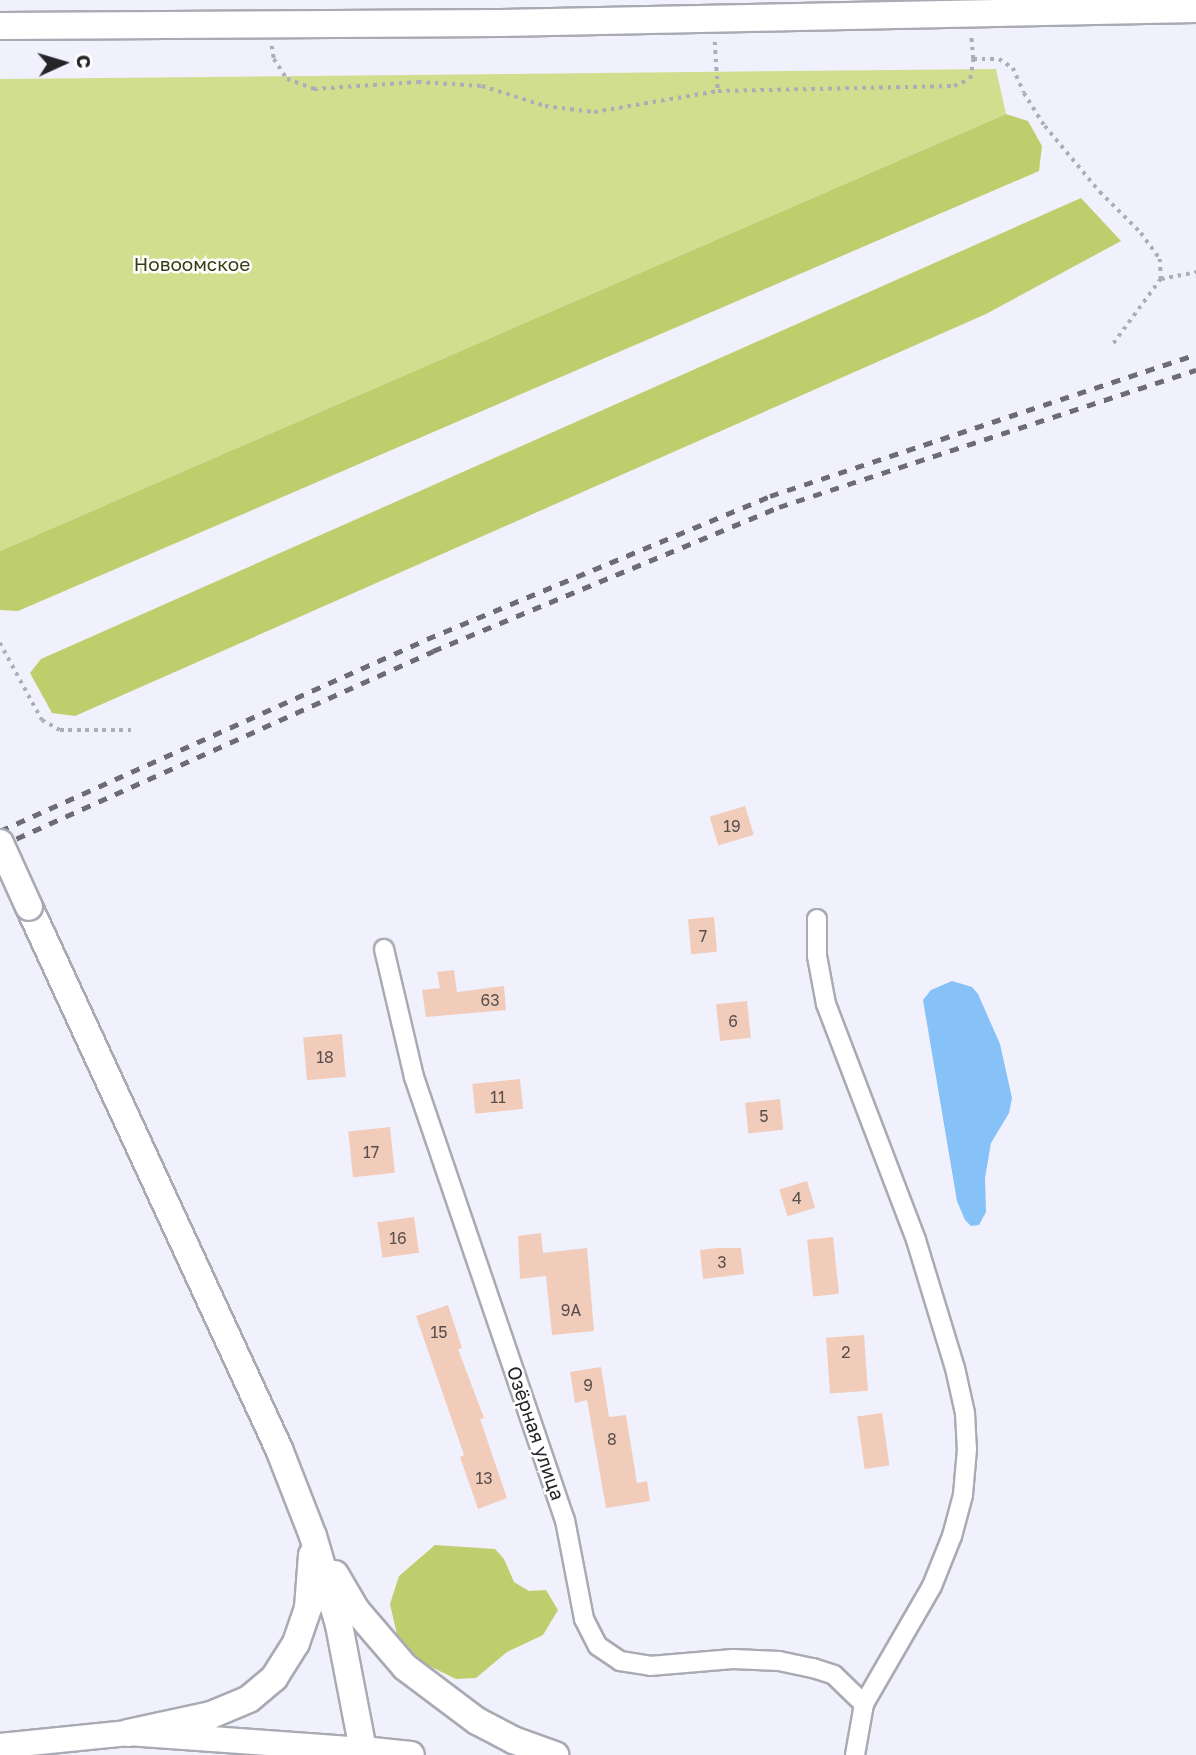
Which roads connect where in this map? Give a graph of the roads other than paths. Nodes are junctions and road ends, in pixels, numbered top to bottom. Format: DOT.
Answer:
graph roads {
  1 [pos="1196,9"];
  2 [pos="0,26"];
  3 [pos="0,842"];
  4 [pos="817,919"];
  5 [pos="384,949"];
  6 [pos="313,1536"];
  7 [pos="864,1704"];
  8 [pos="128,1733"];
  9 [pos="0,1746"];
  10 [pos="363,1752"];
  11 [pos="411,1755"];
  12 [pos="555,1755"];
  13 [pos="855,1755"];
  1 -- 2 [label="main road"];
  3 -- 6 [label="main road, bridge"];
  4 -- 7 [label="street"];
  5 -- 7 [label="street, Озёрная улица"];
  6 -- 8 [label="main road"];
  6 -- 10 [label="main road"];
  6 -- 12 [label="main road"];
  7 -- 13 [label="street"];
  8 -- 9 [label="main road"];
  8 -- 10 [label="main road"];
  10 -- 11 [label="main road"];
}
